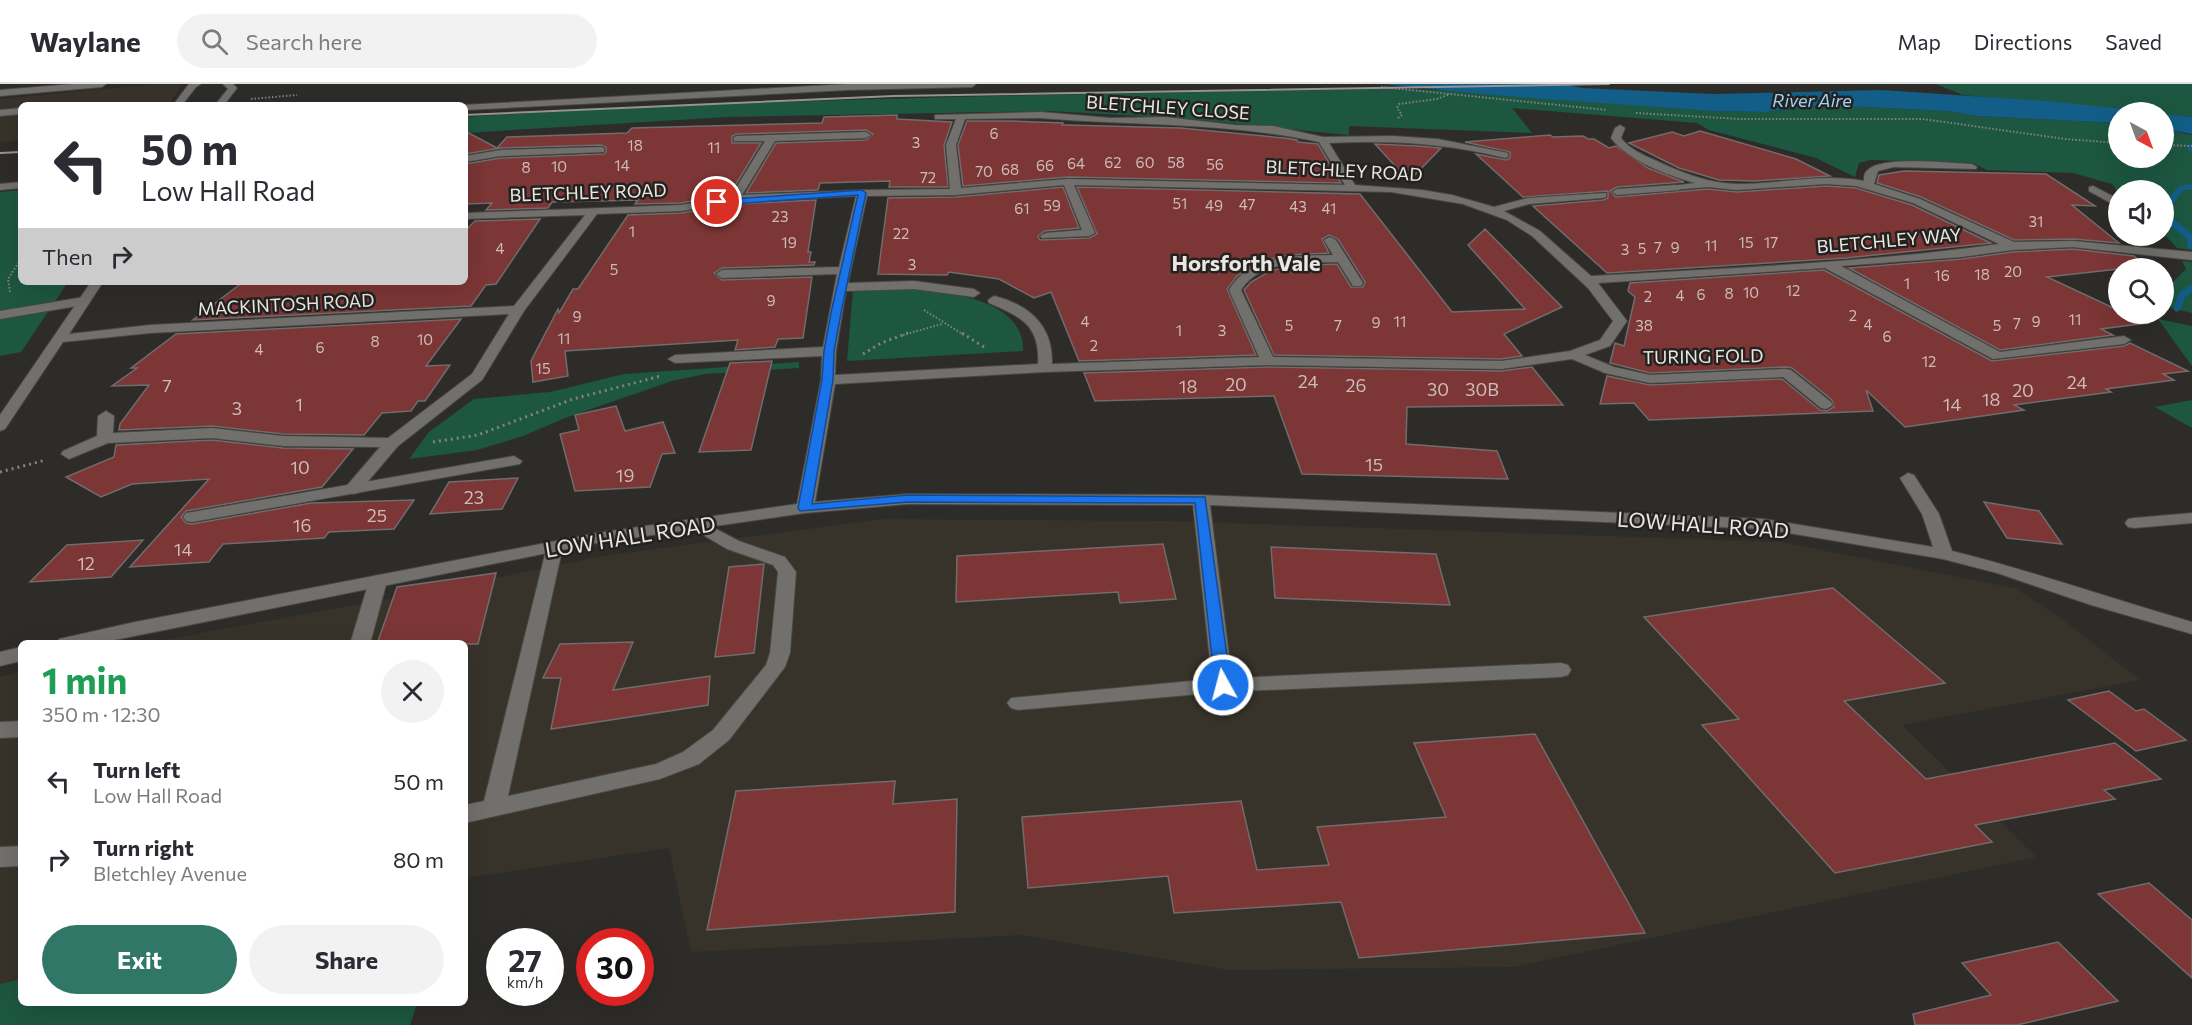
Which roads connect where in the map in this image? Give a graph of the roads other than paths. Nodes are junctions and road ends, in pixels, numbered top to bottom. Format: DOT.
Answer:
graph roads {
  1 [pos="102,84"];
  2 [pos="197,84"];
  3 [pos="227,84"];
  4 [pos="972,84"];
  5 [pos="1,94"];
  6 [pos="179,102"];
  7 [pos="222,102"];
  8 [pos="468,107"];
  9 [pos="18,111"];
  10 [pos="0,114"];
  11 [pos="962,116"];
  12 [pos="938,117"];
  13 [pos="1620,128"];
  14 [pos="866,135"];
  15 [pos="609,138"];
  16 [pos="772,138"];
  17 [pos="737,139"];
  18 [pos="1323,140"];
  19 [pos="1505,155"];
  20 [pos="468,158"];
  21 [pos="1972,167"];
  22 [pos="1068,182"];
  23 [pos="18,183"];
  24 [pos="1709,185"];
  25 [pos="1868,186"];
  26 [pos="0,187"];
  27 [pos="1352,188"];
  28 [pos="2093,189"];
  29 [pos="956,192"];
  30 [pos="1617,192"];
  31 [pos="862,193"];
  32 [pos="1602,195"];
  33 [pos="2108,198"];
  34 [pos="735,199"];
  35 [pos="1492,211"];
  36 [pos="592,212"];
  37 [pos="468,216"];
  38 [pos="1046,236"];
  39 [pos="1330,240"];
  40 [pos="2012,246"];
  41 [pos="2192,256"];
  42 [pos="1341,258"];
  43 [pos="1827,264"];
  44 [pos="845,270"];
  45 [pos="722,274"];
  46 [pos="1588,280"];
  47 [pos="1357,283"];
  48 [pos="95,285"];
  49 [pos="841,287"];
  50 [pos="974,293"];
  51 [pos="994,300"];
  52 [pos="84,301"];
  53 [pos="518,310"];
  54 [pos="0,315"];
  55 [pos="57,339"];
  56 [pos="2124,340"];
  57 [pos="829,351"];
  58 [pos="1573,356"];
  59 [pos="675,359"];
  60 [pos="1268,361"];
  61 [pos="1045,368"];
  62 [pos="828,380"];
  63 [pos="1826,405"];
  64 [pos="106,416"];
  65 [pos="0,426"];
  66 [pos="105,438"];
  67 [pos="392,443"];
  68 [pos="69,454"];
  69 [pos="514,460"];
  70 [pos="1908,478"];
  71 [pos="352,489"];
  72 [pos="1201,500"];
  73 [pos="805,508"];
  74 [pos="192,517"];
  75 [pos="2192,518"];
  76 [pos="2134,523"];
  77 [pos="699,525"];
  78 [pos="554,546"];
  79 [pos="1944,554"];
  80 [pos="378,581"];
  81 [pos="2192,628"];
  82 [pos="83,640"];
  83 [pos="361,640"];
  84 [pos="18,655"];
  85 [pos="0,658"];
  86 [pos="1561,670"];
  87 [pos="1223,685"];
  88 [pos="1018,703"];
  89 [pos="18,729"];
  90 [pos="0,730"];
  91 [pos="494,807"];
  92 [pos="468,813"];
  93 [pos="18,856"];
  94 [pos="0,857"];
  1 -- 5 [label="street"];
  2 -- 6 [label="street"];
  3 -- 7 [label="street"];
  4 -- 8 [label="street"];
  9 -- 10 [label="street"];
  11 -- 12 [label="street, BLETCHLEY CLOSE"];
  11 -- 18 [label="street, BLETCHLEY CLOSE"];
  11 -- 29 [label="street"];
  13 -- 24 [label="street"];
  14 -- 16 [label="street"];
  15 -- 20 [label="street"];
  16 -- 17 [label="street"];
  16 -- 34 [label="street"];
  18 -- 19 [label="street, BLETCHLEY CLOSE"];
  18 -- 27 [label="street"];
  21 -- 25 [label="street"];
  22 -- 27 [label="street, BLETCHLEY ROAD"];
  22 -- 29 [label="street, BLETCHLEY ROAD"];
  22 -- 38 [label="street"];
  23 -- 26 [label="street"];
  24 -- 25 [label="street"];
  24 -- 30 [label="street"];
  25 -- 40 [label="street"];
  27 -- 35 [label="street, BLETCHLEY ROAD"];
  28 -- 33 [label="street"];
  29 -- 31 [label="street, BLETCHLEY ROAD"];
  31 -- 34 [label="street, BLETCHLEY ROAD"];
  31 -- 44 [label="street"];
  32 -- 35 [label="street"];
  34 -- 36 [label="street, BLETCHLEY ROAD"];
  35 -- 46 [label="street, BLETCHLEY ROAD"];
  36 -- 37 [label="street, BLETCHLEY ROAD"];
  36 -- 53 [label="street"];
  39 -- 42 [label="street"];
  40 -- 41 [label="street, BLETCHLEY WAY"];
  40 -- 43 [label="street, BLETCHLEY WAY"];
  42 -- 47 [label="street"];
  42 -- 60 [label="street"];
  43 -- 46 [label="street, BLETCHLEY WAY"];
  43 -- 56 [label="street"];
  44 -- 45 [label="street"];
  44 -- 49 [label="street"];
  46 -- 58 [label="street, BLETCHLEY ROAD"];
  48 -- 52 [label="street"];
  49 -- 50 [label="street"];
  49 -- 57 [label="street"];
  51 -- 61 [label="street"];
  52 -- 54 [label="street"];
  52 -- 55 [label="street"];
  53 -- 55 [label="street, MACKINTOSH ROAD"];
  53 -- 67 [label="street"];
  55 -- 65 [label="street"];
  57 -- 59 [label="street"];
  57 -- 62 [label="street"];
  58 -- 60 [label="street, BLETCHLEY ROAD"];
  58 -- 63 [label="street, TURING FOLD"];
  60 -- 61 [label="street, BLETCHLEY ROAD"];
  61 -- 62 [label="street, BLETCHLEY ROAD"];
  62 -- 73 [label="street"];
  64 -- 66 [label="street"];
  66 -- 67 [label="street"];
  66 -- 68 [label="street"];
  67 -- 71 [label="street"];
  69 -- 71 [label="street"];
  70 -- 79 [label="street"];
  71 -- 74 [label="street"];
  72 -- 73 [label="street, LOW HALL ROAD"];
  72 -- 79 [label="street, LOW HALL ROAD"];
  72 -- 87 [label="street"];
  73 -- 77 [label="street, LOW HALL ROAD"];
  75 -- 76 [label="street"];
  77 -- 78 [label="street, LOW HALL ROAD"];
  77 -- 91 [label="street"];
  78 -- 80 [label="street, LOW HALL ROAD"];
  78 -- 91 [label="street"];
  79 -- 81 [label="street, LOW HALL ROAD"];
  80 -- 82 [label="street, LOW HALL ROAD"];
  80 -- 83 [label="street"];
  84 -- 85 [label="street"];
  86 -- 87 [label="street"];
  87 -- 88 [label="street"];
  89 -- 90 [label="street"];
  91 -- 92 [label="street"];
  93 -- 94 [label="street"];
}
